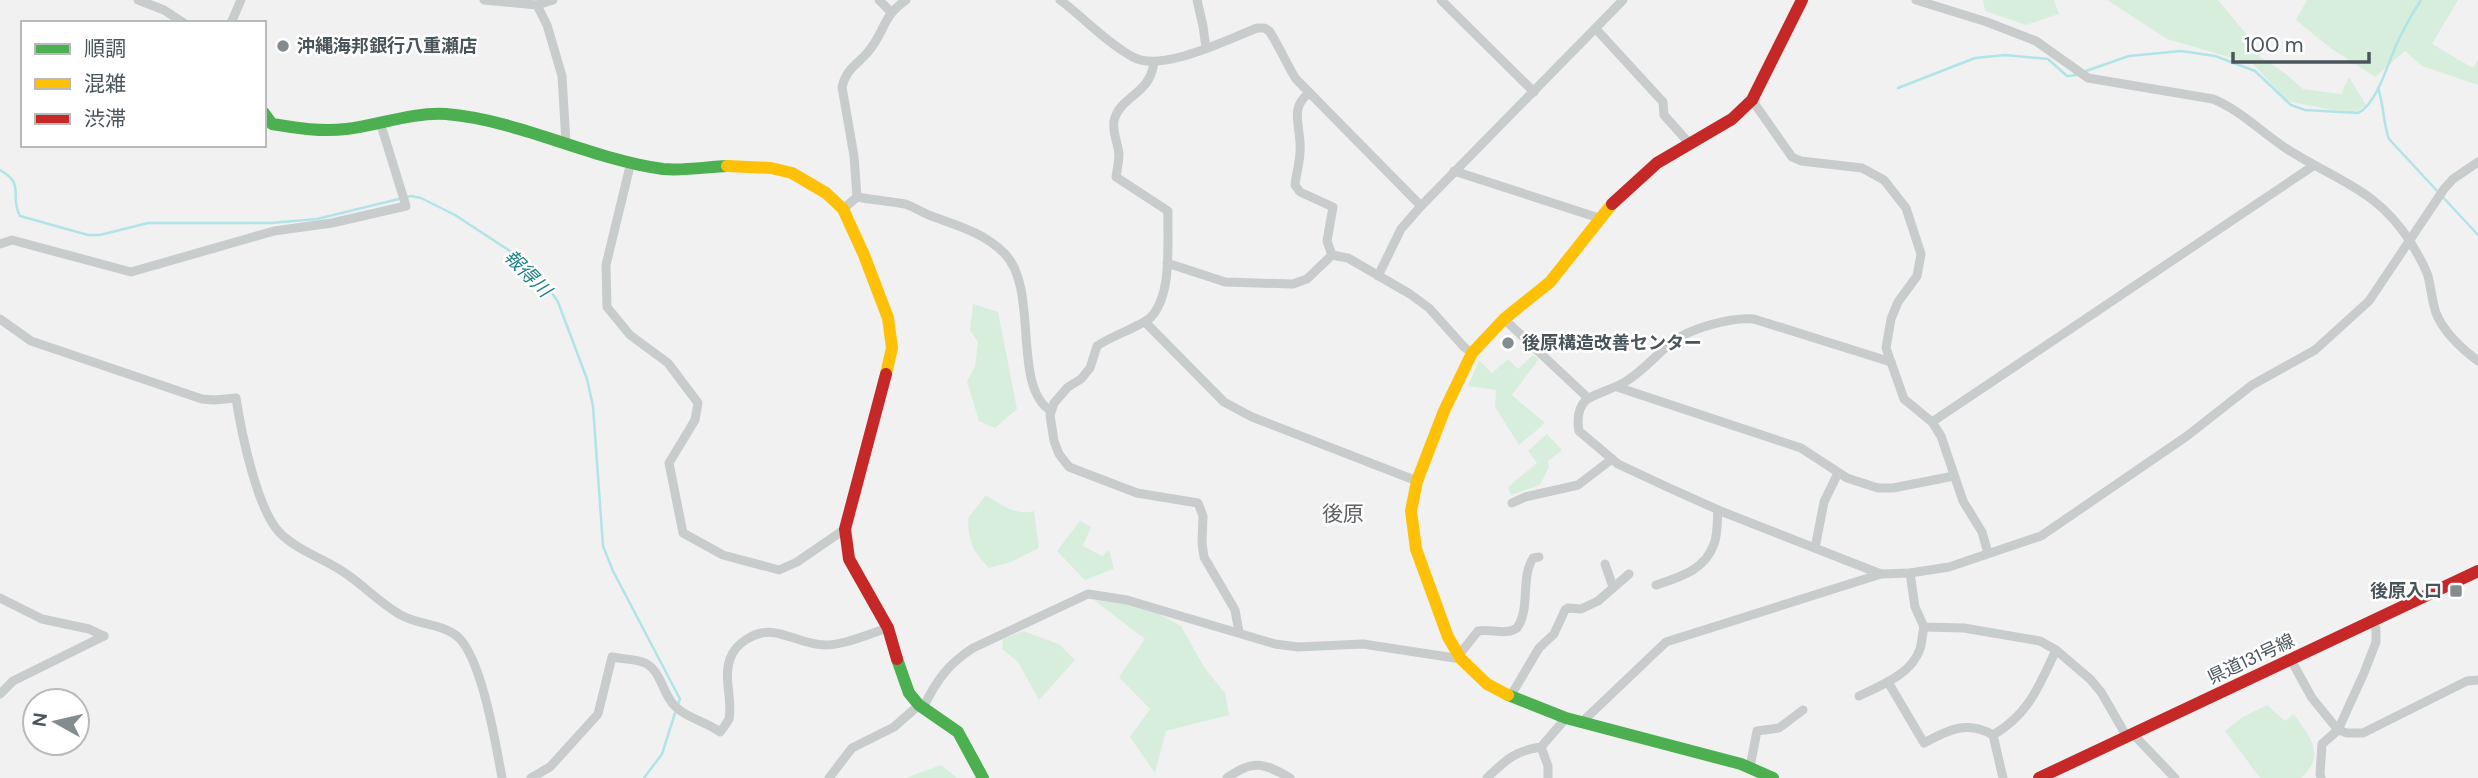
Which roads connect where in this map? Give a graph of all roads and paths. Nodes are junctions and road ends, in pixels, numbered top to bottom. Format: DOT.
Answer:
graph roads {
  1 [pos="138,0"];
  2 [pos="241,0"];
  3 [pos="484,0"];
  4 [pos="553,0"];
  5 [pos="878,0"];
  6 [pos="906,0"];
  7 [pos="1060,0"];
  8 [pos="1197,0"];
  9 [pos="1441,0"];
  10 [pos="1623,0"];
  11 [pos="1802,0"];
  12 [pos="1916,0"];
  13 [pos="537,5"];
  14 [pos="890,11"];
  15 [pos="181,21"];
  16 [pos="232,21"];
  17 [pos="1596,29"];
  18 [pos="1206,48"];
  19 [pos="1154,62"];
  20 [pos="1534,92"];
  21 [pos="1309,93"];
  22 [pos="1752,100"];
  23 [pos="266,116"];
  24 [pos="380,122"];
  25 [pos="566,143"];
  26 [pos="1689,144"];
  27 [pos="631,162"];
  28 [pos="2478,162"];
  29 [pos="2313,166"];
  30 [pos="1454,171"];
  31 [pos="857,197"];
  32 [pos="1421,206"];
  33 [pos="843,209"];
  34 [pos="1602,219"];
  35 [pos="2409,240"];
  36 [pos="0,244"];
  37 [pos="1332,255"];
  38 [pos="1167,263"];
  39 [pos="1378,276"];
  40 [pos="0,319"];
  41 [pos="1504,319"];
  42 [pos="1145,322"];
  43 [pos="1472,353"];
  44 [pos="2478,361"];
  45 [pos="1891,362"];
  46 [pos="1617,387"];
  47 [pos="1588,398"];
  48 [pos="1051,411"];
  49 [pos="1932,422"];
  50 [pos="1612,460"];
  51 [pos="1838,473"];
  52 [pos="1954,476"];
  53 [pos="1417,481"];
  54 [pos="1512,503"];
  55 [pos="1718,510"];
  56 [pos="845,529"];
  57 [pos="1815,548"];
  58 [pos="1988,553"];
  59 [pos="1539,556"];
  60 [pos="1605,564"];
  61 [pos="2478,571"];
  62 [pos="1910,573"];
  63 [pos="1629,574"];
  64 [pos="1881,574"];
  65 [pos="1657,585"];
  66 [pos="1613,587"];
  67 [pos="0,598"];
  68 [pos="2373,621"];
  69 [pos="1924,627"];
  70 [pos="888,628"];
  71 [pos="1240,632"];
  72 [pos="2056,650"];
  73 [pos="1460,657"];
  74 [pos="2291,660"];
  75 [pos="2478,680"];
  76 [pos="1888,682"];
  77 [pos="0,694"];
  78 [pos="1859,695"];
  79 [pos="1510,697"];
  80 [pos="921,706"];
  81 [pos="1803,710"];
  82 [pos="1566,718"];
  83 [pos="1582,722"];
  84 [pos="2338,730"];
  85 [pos="1993,735"];
  86 [pos="2130,736"];
  87 [pos="1541,747"];
  88 [pos="1749,767"];
  89 [pos="2318,777"];
  90 [pos="502,778"];
  91 [pos="531,778"];
  92 [pos="829,778"];
  93 [pos="983,778"];
  94 [pos="1227,778"];
  95 [pos="1290,778"];
  96 [pos="1487,778"];
  97 [pos="1548,778"];
  98 [pos="1773,778"];
  99 [pos="2003,778"];
  100 [pos="2040,778"];
  101 [pos="2175,778"];
  1 -- 15 [label="street"];
  2 -- 16 [label="street"];
  3 -- 13 [label="street"];
  4 -- 13 [label="street"];
  5 -- 14 [label="street"];
  6 -- 14 [label="street"];
  7 -- 19 [label="street"];
  8 -- 18 [label="street"];
  9 -- 20 [label="street"];
  10 -- 17 [label="street"];
  11 -- 22 [label="street"];
  12 -- 29 [label="street"];
  13 -- 25 [label="street"];
  14 -- 31 [label="street"];
  17 -- 20 [label="street"];
  17 -- 26 [label="street"];
  18 -- 19 [label="street"];
  18 -- 21 [label="street"];
  19 -- 38 [label="street"];
  20 -- 30 [label="street"];
  21 -- 32 [label="street"];
  21 -- 37 [label="street"];
  22 -- 26 [label="street"];
  22 -- 45 [label="street"];
  23 -- 24 [label="street"];
  24 -- 25 [label="street"];
  24 -- 36 [label="street"];
  25 -- 27 [label="street"];
  26 -- 34 [label="street"];
  27 -- 33 [label="street"];
  27 -- 56 [label="street"];
  28 -- 35 [label="street"];
  29 -- 35 [label="street"];
  29 -- 49 [label="street"];
  30 -- 32 [label="street"];
  30 -- 34 [label="street"];
  31 -- 33 [label="street"];
  31 -- 48 [label="street"];
  32 -- 39 [label="street"];
  33 -- 56 [label="street"];
  34 -- 41 [label="street"];
  35 -- 44 [label="street"];
  35 -- 58 [label="street"];
  37 -- 38 [label="street"];
  37 -- 39 [label="street"];
  38 -- 42 [label="street"];
  39 -- 43 [label="street"];
  40 -- 90 [label="street"];
  41 -- 43 [label="street"];
  41 -- 47 [label="street"];
  42 -- 48 [label="street"];
  42 -- 53 [label="street"];
  43 -- 53 [label="street"];
  45 -- 46 [label="street"];
  45 -- 49 [label="street"];
  46 -- 47 [label="street"];
  46 -- 51 [label="street"];
  47 -- 50 [label="street"];
  48 -- 71 [label="street"];
  49 -- 52 [label="street"];
  50 -- 54 [label="street"];
  50 -- 55 [label="street"];
  51 -- 52 [label="street"];
  51 -- 57 [label="street"];
  52 -- 58 [label="street"];
  53 -- 73 [label="street"];
  55 -- 57 [label="street"];
  55 -- 65 [label="street"];
  56 -- 70 [label="street"];
  57 -- 64 [label="street"];
  58 -- 62 [label="street"];
  59 -- 73 [label="street"];
  60 -- 66 [label="street"];
  61 -- 68 [label="street, 県道131号線"];
  62 -- 64 [label="street"];
  62 -- 69 [label="street"];
  63 -- 66 [label="street"];
  64 -- 83 [label="street"];
  66 -- 79 [label="street"];
  67 -- 77 [label="street"];
  68 -- 74 [label="street, 県道131号線"];
  68 -- 84 [label="street"];
  69 -- 72 [label="street"];
  69 -- 76 [label="street"];
  70 -- 80 [label="street"];
  70 -- 91 [label="street"];
  71 -- 73 [label="street"];
  71 -- 80 [label="street"];
  72 -- 85 [label="street"];
  72 -- 86 [label="street"];
  73 -- 79 [label="street"];
  74 -- 84 [label="street"];
  74 -- 86 [label="street, 県道131号線"];
  75 -- 84 [label="street"];
  76 -- 78 [label="street"];
  76 -- 85 [label="street"];
  79 -- 82 [label="street"];
  80 -- 92 [label="street"];
  80 -- 93 [label="street"];
  81 -- 88 [label="street"];
  82 -- 83 [label="street"];
  82 -- 87 [label="street"];
  83 -- 88 [label="street"];
  84 -- 89 [label="street"];
  85 -- 99 [label="street"];
  86 -- 100 [label="street, 県道131号線"];
  86 -- 101 [label="street"];
  87 -- 96 [label="street"];
  87 -- 97 [label="street"];
  88 -- 98 [label="street"];
  94 -- 95 [label="street"];
}
